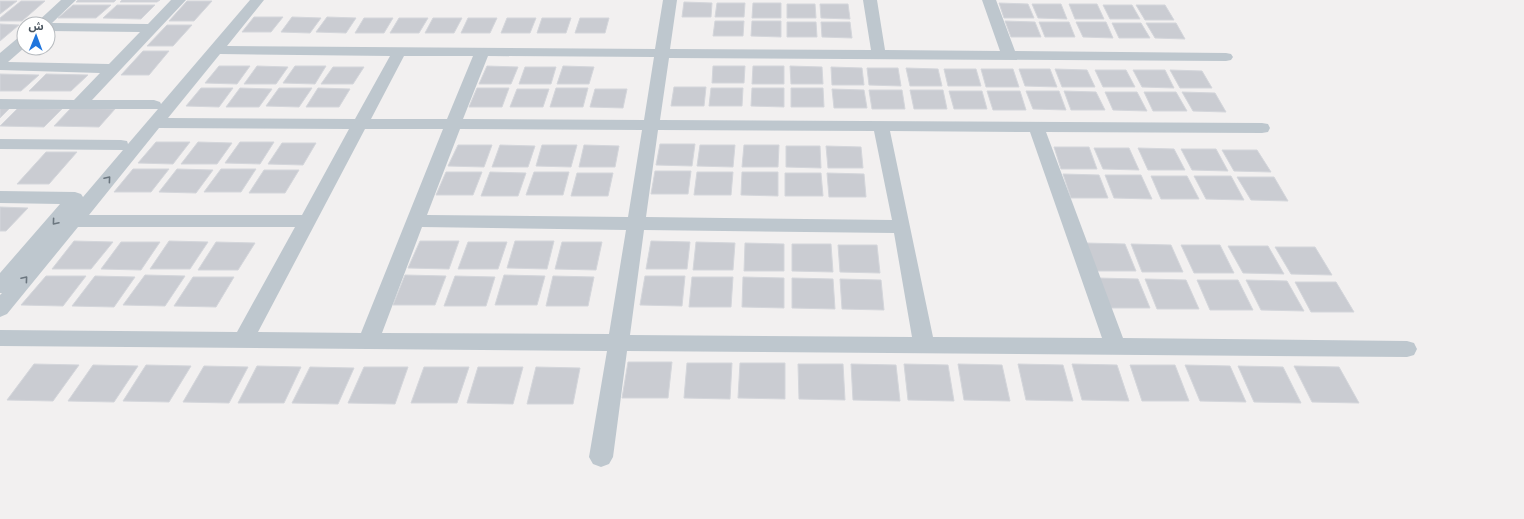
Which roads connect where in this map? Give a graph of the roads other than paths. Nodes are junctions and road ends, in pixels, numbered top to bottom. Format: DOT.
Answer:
graph roads {
  1 [pos="69,0"];
  2 [pos="179,0"];
  3 [pos="244,0"];
  4 [pos="257,0"];
  5 [pos="670,0"];
  6 [pos="870,0"];
  7 [pos="989,0"];
  8 [pos="51,16"];
  9 [pos="56,27"];
  10 [pos="153,28"];
  11 [pos="16,47"];
  12 [pos="215,50"];
  13 [pos="399,52"];
  14 [pos="482,52"];
  15 [pos="662,53"];
  16 [pos="879,55"];
  17 [pos="1009,56"];
  18 [pos="1226,57"];
  19 [pos="0,61"];
  20 [pos="0,66"];
  21 [pos="113,69"];
  22 [pos="0,104"];
  23 [pos="79,104"];
  24 [pos="154,105"];
  25 [pos="154,123"];
  26 [pos="360,124"];
  27 [pos="453,125"];
  28 [pos="651,125"];
  29 [pos="881,126"];
  30 [pos="1036,127"];
  31 [pos="1262,128"];
  32 [pos="0,144"];
  33 [pos="121,145"];
  34 [pos="0,197"];
  35 [pos="75,198"];
  36 [pos="73,221"];
  37 [pos="307,221"];
  38 [pos="415,221"];
  39 [pos="636,224"];
  40 [pos="902,227"];
  41 [pos="3,280"];
  42 [pos="0,309"];
  43 [pos="0,338"];
  44 [pos="243,340"];
  45 [pos="368,341"];
  46 [pos="618,343"];
  47 [pos="924,345"];
  48 [pos="1116,347"];
  49 [pos="1407,349"];
  50 [pos="601,457"];
  1 -- 8 [label="street"];
  2 -- 10 [label="street"];
  3 -- 24 [label="street"];
  4 -- 12 [label="street"];
  5 -- 15 [label="street"];
  6 -- 16 [label="street"];
  7 -- 17 [label="street"];
  9 -- 10 [label="street"];
  10 -- 21 [label="street"];
  11 -- 19 [label="street"];
  12 -- 13 [label="street"];
  12 -- 25 [label="street"];
  13 -- 14 [label="street"];
  13 -- 26 [label="street"];
  14 -- 15 [label="street"];
  14 -- 27 [label="street"];
  15 -- 16 [label="street"];
  15 -- 28 [label="street"];
  16 -- 17 [label="street"];
  17 -- 18 [label="street"];
  20 -- 21 [label="street"];
  21 -- 23 [label="street"];
  22 -- 23 [label="street"];
  23 -- 24 [label="street"];
  24 -- 33 [label="street"];
  25 -- 26 [label="street"];
  36 -- 25 [label="street, one-way"];
  26 -- 27 [label="street"];
  26 -- 37 [label="street"];
  27 -- 28 [label="street"];
  27 -- 38 [label="street"];
  28 -- 29 [label="street"];
  28 -- 39 [label="street"];
  29 -- 30 [label="street"];
  29 -- 40 [label="street"];
  30 -- 31 [label="street"];
  30 -- 48 [label="street"];
  32 -- 33 [label="street"];
  33 -- 35 [label="street"];
  34 -- 35 [label="street"];
  35 -- 41 [label="street, one-way"];
  36 -- 37 [label="street"];
  42 -- 36 [label="street, one-way"];
  37 -- 44 [label="street"];
  38 -- 39 [label="street"];
  38 -- 45 [label="street"];
  39 -- 40 [label="street"];
  39 -- 46 [label="street"];
  40 -- 47 [label="street"];
  43 -- 44 [label="street"];
  44 -- 45 [label="street"];
  45 -- 46 [label="street"];
  46 -- 47 [label="street"];
  46 -- 50 [label="street"];
  47 -- 48 [label="street"];
  48 -- 49 [label="street"];
}
